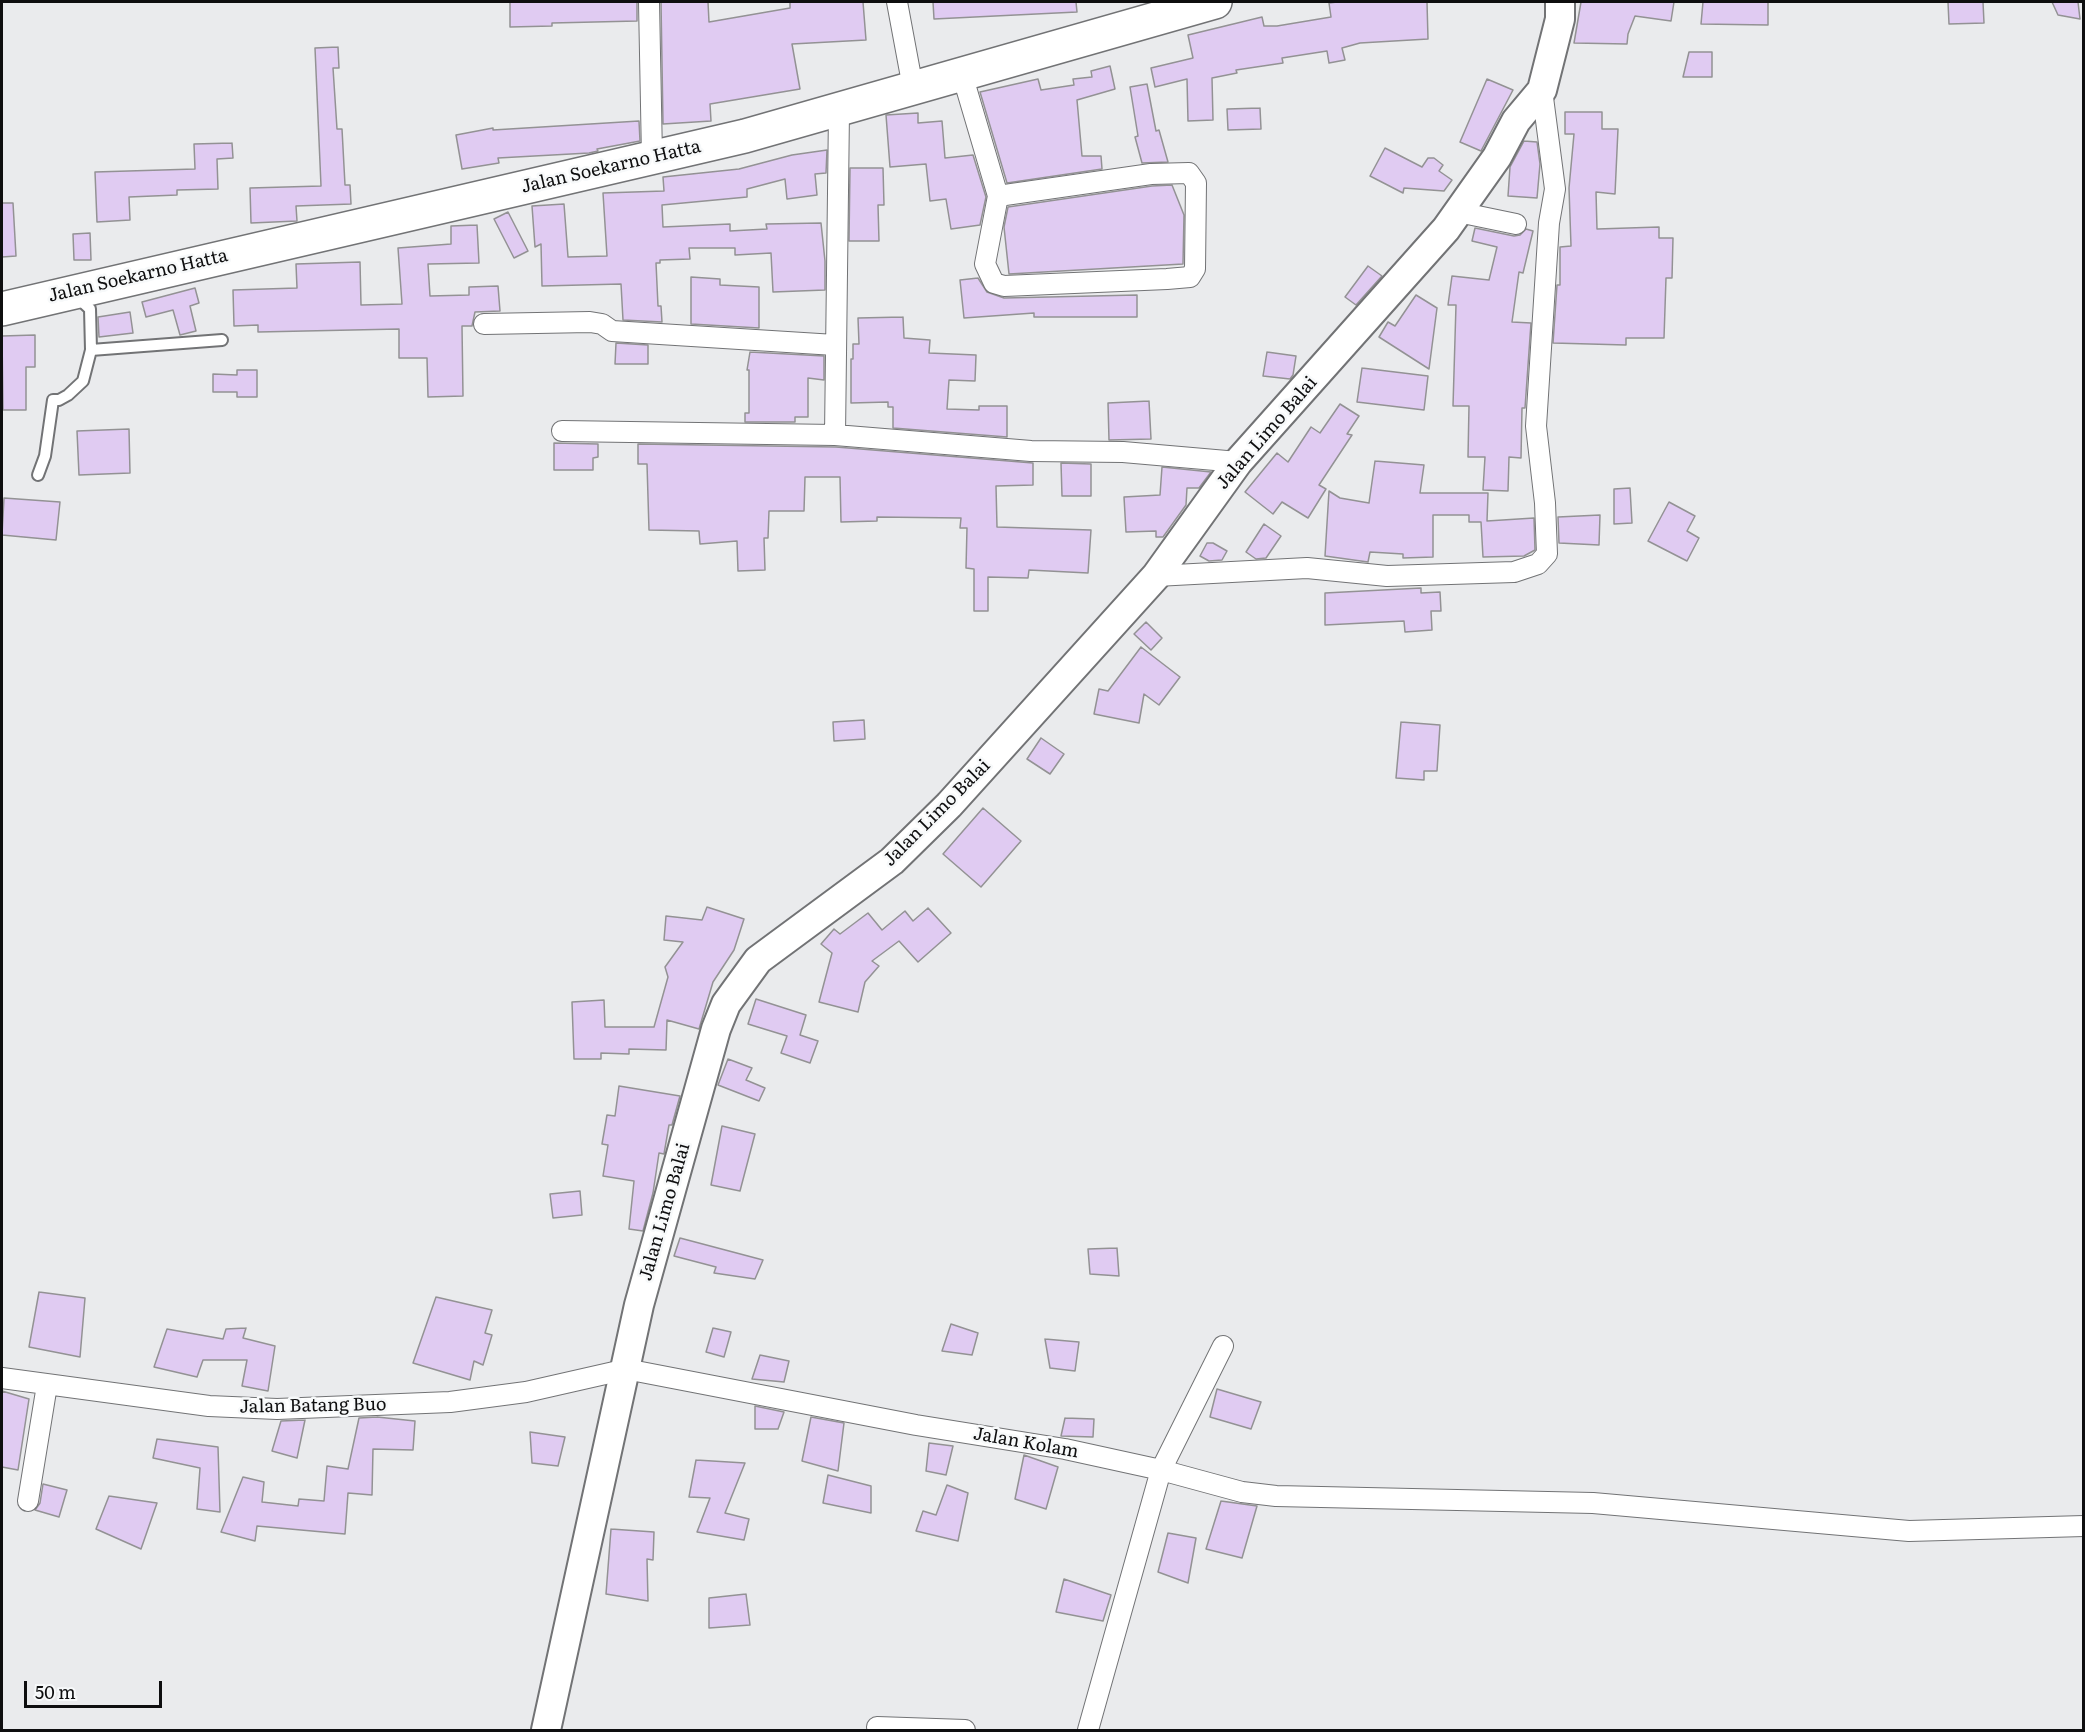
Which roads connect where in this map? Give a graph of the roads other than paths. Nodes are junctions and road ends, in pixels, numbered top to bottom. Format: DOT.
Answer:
graph roads {
  1 [pos="649,2"];
  2 [pos="897,2"];
  3 [pos="1215,2"];
  4 [pos="1560,2"];
  5 [pos="962,74"];
  6 [pos="913,88"];
  7 [pos="1542,90"];
  8 [pos="839,111"];
  9 [pos="652,157"];
  10 [pos="998,196"];
  11 [pos="1458,212"];
  12 [pos="1516,224"];
  13 [pos="69,291"];
  14 [pos="2,309"];
  15 [pos="484,324"];
  16 [pos="222,340"];
  17 [pos="835,345"];
  18 [pos="91,350"];
  19 [pos="562,431"];
  20 [pos="835,435"];
  21 [pos="1238,462"];
  22 [pos="38,475"];
  23 [pos="1155,576"];
  24 [pos="1223,1346"];
  25 [pos="624,1371"];
  26 [pos="2,1378"];
  27 [pos="47,1385"];
  28 [pos="1161,1470"];
  29 [pos="28,1501"];
  30 [pos="2084,1526"];
  31 [pos="877,1726"];
  32 [pos="546,1731"];
  33 [pos="965,1731"];
  34 [pos="1088,1731"];
  1 -- 9 [label="street"];
  2 -- 6 [label="street"];
  3 -- 5 [label="highway, Jalan Soekarno Hatta"];
  4 -- 7 [label="street, Jalan Limo Balai"];
  5 -- 6 [label="highway, Jalan Soekarno Hatta"];
  5 -- 10 [label="street"];
  6 -- 8 [label="highway, Jalan Soekarno Hatta"];
  7 -- 11 [label="street, Jalan Limo Balai"];
  7 -- 23 [label="street"];
  8 -- 9 [label="highway, Jalan Soekarno Hatta"];
  8 -- 17 [label="street"];
  9 -- 13 [label="highway, Jalan Soekarno Hatta"];
  10 -- 10 [label="street"];
  11 -- 12 [label="street"];
  11 -- 21 [label="street, Jalan Limo Balai"];
  13 -- 14 [label="highway, Jalan Soekarno Hatta"];
  13 -- 18 [label="lane"];
  15 -- 17 [label="street"];
  16 -- 18 [label="lane"];
  17 -- 20 [label="street"];
  18 -- 22 [label="lane"];
  19 -- 20 [label="street"];
  20 -- 21 [label="street"];
  21 -- 23 [label="street, Jalan Limo Balai"];
  23 -- 25 [label="street, Jalan Limo Balai"];
  24 -- 28 [label="street"];
  25 -- 27 [label="street, Jalan Batang Buo"];
  25 -- 28 [label="street, Jalan Kolam"];
  25 -- 32 [label="street, Jalan Limo Balai"];
  26 -- 27 [label="street, Jalan Batang Buo"];
  27 -- 29 [label="street"];
  28 -- 30 [label="street, Jalan Kolam"];
  28 -- 34 [label="street"];
  31 -- 33 [label="street"];
}
